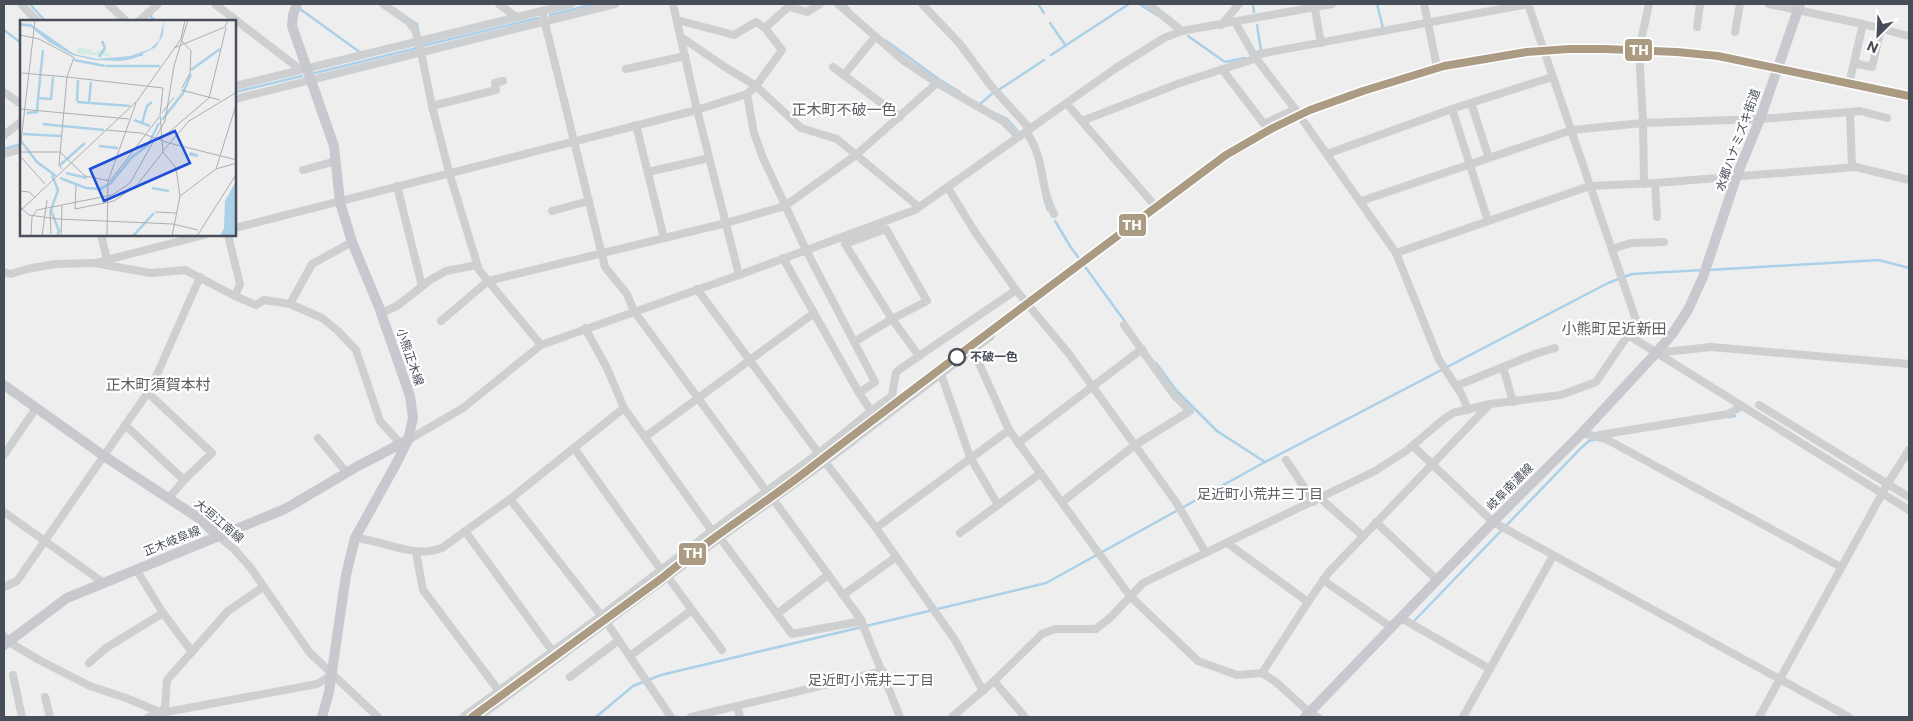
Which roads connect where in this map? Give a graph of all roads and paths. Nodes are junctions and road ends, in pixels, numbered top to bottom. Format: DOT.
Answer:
graph roads {
  1 [pos="21,4"];
  2 [pos="108,4"];
  3 [pos="158,4"];
  4 [pos="215,4"];
  5 [pos="298,4"];
  6 [pos="383,4"];
  7 [pos="499,4"];
  8 [pos="571,4"];
  9 [pos="615,4"];
  10 [pos="673,4"];
  11 [pos="820,4"];
  12 [pos="838,4"];
  13 [pos="922,4"];
  14 [pos="1148,4"];
  15 [pos="1239,4"];
  16 [pos="1332,4"];
  17 [pos="1424,4"];
  18 [pos="1528,4"];
  19 [pos="1649,4"];
  20 [pos="1700,4"];
  21 [pos="1740,4"];
  22 [pos="1769,4"];
  23 [pos="1314,6"];
  24 [pos="1158,7"];
  25 [pos="1799,7"];
  26 [pos="542,11"];
  27 [pos="516,17"];
  28 [pos="36,20"];
  29 [pos="125,20"];
  30 [pos="140,20"];
  31 [pos="236,20"];
  32 [pos="236,20"];
  33 [pos="677,20"];
  34 [pos="545,22"];
  35 [pos="1235,22"];
  36 [pos="1428,23"];
  37 [pos="1863,24"];
  38 [pos="1221,25"];
  39 [pos="765,28"];
  40 [pos="1696,28"];
  41 [pos="1881,29"];
  42 [pos="1182,31"];
  43 [pos="1735,32"];
  44 [pos="1909,36"];
  45 [pos="681,37"];
  46 [pos="875,37"];
  47 [pos="419,42"];
  48 [pos="1321,42"];
  49 [pos="420,51"];
  50 [pos="685,56"];
  51 [pos="1255,57"];
  52 [pos="1436,62"];
  53 [pos="1854,64"];
  54 [pos="833,66"];
  55 [pos="306,68"];
  56 [pos="626,69"];
  57 [pos="1222,69"];
  58 [pos="844,75"];
  59 [pos="1552,77"];
  60 [pos="310,79"];
  61 [pos="1850,80"];
  62 [pos="503,81"];
  63 [pos="937,83"];
  64 [pos="236,86"];
  65 [pos="756,86"];
  66 [pos="4,92"];
  67 [pos="747,94"];
  68 [pos="236,99"];
  69 [pos="20,103"];
  70 [pos="1471,103"];
  71 [pos="1067,104"];
  72 [pos="432,106"];
  73 [pos="1295,109"];
  74 [pos="1452,109"];
  75 [pos="697,110"];
  76 [pos="1850,112"];
  77 [pos="900,117"];
  78 [pos="1887,118"];
  79 [pos="1760,119"];
  80 [pos="1082,121"];
  81 [pos="20,123"];
  82 [pos="1644,123"];
  83 [pos="636,125"];
  84 [pos="1572,130"];
  85 [pos="1025,133"];
  86 [pos="4,135"];
  87 [pos="575,140"];
  88 [pos="20,149"];
  89 [pos="4,154"];
  90 [pos="1327,154"];
  91 [pos="856,155"];
  92 [pos="709,158"];
  93 [pos="1489,158"];
  94 [pos="336,161"];
  95 [pos="1470,164"];
  96 [pos="1852,167"];
  97 [pos="303,170"];
  98 [pos="449,172"];
  99 [pos="648,172"];
  100 [pos="1737,175"];
  101 [pos="1909,180"];
  102 [pos="1655,183"];
  103 [pos="1644,184"];
  104 [pos="397,186"];
  105 [pos="1590,186"];
  106 [pos="948,188"];
  107 [pos="589,201"];
  108 [pos="1361,201"];
  109 [pos="340,202"];
  110 [pos="785,206"];
  111 [pos="919,207"];
  112 [pos="1156,207"];
  113 [pos="552,211"];
  114 [pos="1054,214"];
  115 [pos="1657,217"];
  116 [pos="1488,222"];
  117 [pos="726,223"];
  118 [pos="236,228"];
  119 [pos="101,236"];
  120 [pos="200,236"];
  121 [pos="228,236"];
  122 [pos="664,238"];
  123 [pos="352,242"];
  124 [pos="1664,242"];
  125 [pos="1612,248"];
  126 [pos="806,250"];
  127 [pos="601,253"];
  128 [pos="1396,253"];
  129 [pos="1709,257"];
  130 [pos="783,258"];
  131 [pos="107,259"];
  132 [pos="94,263"];
  133 [pos="477,264"];
  134 [pos="4,272"];
  135 [pos="739,275"];
  136 [pos="200,277"];
  137 [pos="488,281"];
  138 [pos="422,286"];
  139 [pos="697,288"];
  140 [pos="1016,290"];
  141 [pos="235,296"];
  142 [pos="290,304"];
  143 [pos="634,311"];
  144 [pos="381,313"];
  145 [pos="814,313"];
  146 [pos="892,319"];
  147 [pos="441,322"];
  148 [pos="1124,325"];
  149 [pos="585,328"];
  150 [pos="1628,335"];
  151 [pos="991,336"];
  152 [pos="854,342"];
  153 [pos="541,345"];
  154 [pos="1556,348"];
  155 [pos="972,350"];
  156 [pos="1142,350"];
  157 [pos="1656,353"];
  158 [pos="919,356"];
  159 [pos="750,360"];
  160 [pos="1909,364"];
  161 [pos="1503,367"];
  162 [pos="941,374"];
  163 [pos="4,385"];
  164 [pos="1456,386"];
  165 [pos="1092,387"];
  166 [pos="148,393"];
  167 [pos="859,393"];
  168 [pos="698,399"];
  169 [pos="1513,402"];
  170 [pos="1490,404"];
  171 [pos="1759,405"];
  172 [pos="1742,406"];
  173 [pos="36,408"];
  174 [pos="624,408"];
  175 [pos="1468,410"];
  176 [pos="871,411"];
  177 [pos="125,426"];
  178 [pos="1009,430"];
  179 [pos="1582,432"];
  180 [pos="1595,436"];
  181 [pos="645,437"];
  182 [pos="318,438"];
  183 [pos="404,442"];
  184 [pos="1018,442"];
  185 [pos="1135,446"];
  186 [pos="1413,446"];
  187 [pos="574,448"];
  188 [pos="1909,450"];
  189 [pos="819,453"];
  190 [pos="4,455"];
  191 [pos="104,456"];
  192 [pos="970,457"];
  193 [pos="1286,460"];
  194 [pos="825,462"];
  195 [pos="1432,463"];
  196 [pos="347,473"];
  197 [pos="1041,473"];
  198 [pos="184,480"];
  199 [pos="1888,483"];
  200 [pos="764,488"];
  201 [pos="1883,493"];
  202 [pos="1909,496"];
  203 [pos="169,498"];
  204 [pos="510,499"];
  205 [pos="773,499"];
  206 [pos="1318,500"];
  207 [pos="1062,502"];
  208 [pos="998,505"];
  209 [pos="1909,510"];
  210 [pos="4,512"];
  211 [pos="1376,522"];
  212 [pos="1493,522"];
  213 [pos="876,528"];
  214 [pos="465,531"];
  215 [pos="712,531"];
  216 [pos="960,533"];
  217 [pos="218,536"];
  218 [pos="1363,536"];
  219 [pos="355,538"];
  220 [pos="720,538"];
  221 [pos="46,540"];
  222 [pos="1227,543"];
  223 [pos="416,552"];
  224 [pos="1206,553"];
  225 [pos="1553,556"];
  226 [pos="896,557"];
  227 [pos="1841,567"];
  228 [pos="136,569"];
  229 [pos="661,570"];
  230 [pos="828,575"];
  231 [pos="668,577"];
  232 [pos="1323,580"];
  233 [pos="1437,580"];
  234 [pos="104,583"];
  235 [pos="4,587"];
  236 [pos="263,587"];
  237 [pos="843,595"];
  238 [pos="1130,596"];
  239 [pos="1308,602"];
  240 [pos="692,610"];
  241 [pos="163,613"];
  242 [pos="777,614"];
  243 [pos="602,616"];
  244 [pos="1401,618"];
  245 [pos="862,621"];
  246 [pos="607,623"];
  247 [pos="1391,628"];
  248 [pos="619,640"];
  249 [pos="5,641"];
  250 [pos="722,650"];
  251 [pos="192,652"];
  252 [pos="552,652"];
  253 [pos="630,656"];
  254 [pos="89,663"];
  255 [pos="1490,668"];
  256 [pos="883,671"];
  257 [pos="1262,673"];
  258 [pos="13,675"];
  259 [pos="332,675"];
  260 [pos="570,676"];
  261 [pos="1780,680"];
  262 [pos="994,681"];
  263 [pos="499,691"];
  264 [pos="983,691"];
  265 [pos="45,698"];
  266 [pos="737,706"];
  267 [pos="162,715"];
  268 [pos="1311,716"];
  269 [pos="22,717"];
  270 [pos="50,717"];
  271 [pos="148,717"];
  272 [pos="322,717"];
  273 [pos="378,717"];
  274 [pos="463,717"];
  275 [pos="479,717"];
  276 [pos="671,717"];
  277 [pos="691,717"];
  278 [pos="740,717"];
  279 [pos="900,717"];
  280 [pos="952,717"];
  281 [pos="1025,717"];
  282 [pos="1463,717"];
  283 [pos="1759,717"];
  284 [pos="1849,717"];
  1 -- 28 [label="street"];
  2 -- 29 [label="street"];
  3 -- 30 [label="street"];
  4 -- 32 [label="street"];
  5 -- 55 [label="main road, 小熊正木線"];
  6 -- 47 [label="street"];
  7 -- 27 [label="street"];
  8 -- 26 [label="street"];
  9 -- 34 [label="street"];
  10 -- 33 [label="street"];
  11 -- 39 [label="street"];
  12 -- 46 [label="street"];
  13 -- 85 [label="street"];
  14 -- 24 [label="street"];
  15 -- 38 [label="street"];
  16 -- 23 [label="street"];
  17 -- 36 [label="street"];
  18 -- 36 [label="street"];
  18 -- 59 [label="street"];
  19 -- 82 [label="street"];
  20 -- 40 [label="street"];
  21 -- 43 [label="street"];
  22 -- 25 [label="street"];
  23 -- 35 [label="street"];
  23 -- 48 [label="street"];
  24 -- 42 [label="street"];
  25 -- 37 [label="street"];
  25 -- 79 [label="main road, 水郷ハナミズキ街道"];
  26 -- 27 [label="street"];
  26 -- 34 [label="street"];
  27 -- 47 [label="street"];
  31 -- 55 [label="street"];
  33 -- 39 [label="street"];
  33 -- 45 [label="street"];
  34 -- 49 [label="street"];
  34 -- 87 [label="street"];
  35 -- 38 [label="street"];
  35 -- 51 [label="street"];
  36 -- 48 [label="street"];
  36 -- 52 [label="street"];
  37 -- 41 [label="street"];
  37 -- 53 [label="street"];
  38 -- 42 [label="street"];
  39 -- 65 [label="street"];
  41 -- 44 [label="street"];
  41 -- 53 [label="street"];
  42 -- 71 [label="street"];
  45 -- 50 [label="street"];
  45 -- 65 [label="street"];
  46 -- 58 [label="street"];
  46 -- 63 [label="street"];
  47 -- 49 [label="street"];
  47 -- 55 [label="street"];
  48 -- 51 [label="street"];
  49 -- 60 [label="street"];
  49 -- 72 [label="street"];
  50 -- 56 [label="street"];
  50 -- 75 [label="street"];
  51 -- 57 [label="street"];
  51 -- 73 [label="street"];
  53 -- 61 [label="street"];
  54 -- 58 [label="street"];
  55 -- 60 [label="main road, 小熊正木線"];
  55 -- 64 [label="street"];
  57 -- 73 [label="street"];
  57 -- 80 [label="street"];
  58 -- 77 [label="street"];
  59 -- 70 [label="street"];
  59 -- 84 [label="street"];
  60 -- 68 [label="street"];
  60 -- 94 [label="main road, 小熊正木線"];
  62 -- 72 [label="street"];
  63 -- 77 [label="street"];
  63 -- 85 [label="street"];
  65 -- 67 [label="street"];
  65 -- 91 [label="street"];
  66 -- 69 [label="street"];
  67 -- 75 [label="street"];
  67 -- 110 [label="street"];
  70 -- 74 [label="street"];
  70 -- 93 [label="street"];
  71 -- 80 [label="street"];
  71 -- 85 [label="street"];
  72 -- 98 [label="street"];
  73 -- 90 [label="street"];
  74 -- 90 [label="street"];
  74 -- 95 [label="street"];
  75 -- 83 [label="street"];
  75 -- 92 [label="street"];
  76 -- 78 [label="street"];
  76 -- 79 [label="street"];
  76 -- 96 [label="street"];
  77 -- 91 [label="street"];
  79 -- 82 [label="street"];
  79 -- 100 [label="main road, 水郷ハナミズキ街道"];
  80 -- 112 [label="street"];
  81 -- 86 [label="street"];
  82 -- 84 [label="street"];
  82 -- 103 [label="street"];
  83 -- 87 [label="street"];
  83 -- 99 [label="street"];
  84 -- 93 [label="street"];
  84 -- 105 [label="street"];
  85 -- 106 [label="street"];
  85 -- 114 [label="street"];
  87 -- 98 [label="street"];
  87 -- 107 [label="street"];
  88 -- 89 [label="street"];
  90 -- 108 [label="street"];
  91 -- 110 [label="street"];
  91 -- 111 [label="street"];
  92 -- 99 [label="street"];
  92 -- 117 [label="street"];
  93 -- 95 [label="street"];
  94 -- 97 [label="street"];
  94 -- 109 [label="main road, 小熊正木線"];
  95 -- 108 [label="street"];
  95 -- 116 [label="street"];
  96 -- 100 [label="street"];
  96 -- 101 [label="street"];
  98 -- 104 [label="street"];
  98 -- 133 [label="street"];
  99 -- 122 [label="street"];
  100 -- 102 [label="street"];
  100 -- 129 [label="main road, 水郷ハナミズキ街道"];
  102 -- 103 [label="street"];
  102 -- 115 [label="street"];
  103 -- 105 [label="street"];
  104 -- 109 [label="street"];
  104 -- 138 [label="street"];
  105 -- 116 [label="street"];
  105 -- 125 [label="street"];
  106 -- 111 [label="street"];
  106 -- 140 [label="street"];
  107 -- 113 [label="street"];
  107 -- 127 [label="street"];
  108 -- 128 [label="street"];
  109 -- 118 [label="street"];
  109 -- 123 [label="main road, 小熊正木線"];
  110 -- 117 [label="street"];
  110 -- 126 [label="street"];
  111 -- 126 [label="street"];
  116 -- 128 [label="street"];
  117 -- 122 [label="street"];
  117 -- 135 [label="street"];
  119 -- 131 [label="street"];
  120 -- 131 [label="street"];
  121 -- 141 [label="street"];
  122 -- 127 [label="street"];
  123 -- 142 [label="street"];
  123 -- 144 [label="main road, 小熊正木線"];
  124 -- 125 [label="street"];
  125 -- 150 [label="street"];
  126 -- 130 [label="street"];
  126 -- 152 [label="street"];
  127 -- 137 [label="street"];
  127 -- 143 [label="street"];
  128 -- 164 [label="street"];
  129 -- 157 [label="main road, 岐阜南濃線"];
  130 -- 135 [label="street"];
  130 -- 145 [label="street"];
  131 -- 132 [label="street"];
  132 -- 134 [label="street"];
  132 -- 136 [label="street"];
  133 -- 137 [label="street"];
  133 -- 138 [label="street"];
  135 -- 139 [label="street"];
  136 -- 141 [label="street"];
  136 -- 166 [label="street"];
  137 -- 147 [label="street"];
  137 -- 153 [label="street"];
  138 -- 144 [label="street"];
  139 -- 143 [label="street"];
  139 -- 159 [label="street"];
  140 -- 158 [label="street"];
  140 -- 165 [label="street"];
  141 -- 142 [label="street"];
  142 -- 183 [label="street"];
  143 -- 149 [label="street"];
  143 -- 168 [label="street"];
  144 -- 183 [label="main road, 小熊正木線"];
  145 -- 159 [label="street"];
  145 -- 167 [label="street"];
  146 -- 146 [label="street"];
  146 -- 152 [label="street"];
  146 -- 158 [label="street"];
  148 -- 156 [label="street"];
  149 -- 153 [label="street"];
  149 -- 174 [label="street"];
  150 -- 157 [label="street"];
  150 -- 169 [label="street"];
  151 -- 155 [label="street"];
  152 -- 167 [label="street"];
  153 -- 183 [label="street"];
  154 -- 161 [label="street"];
  155 -- 162 [label="street"];
  155 -- 178 [label="street"];
  156 -- 165 [label="street"];
  156 -- 185 [label="street"];
  157 -- 160 [label="street"];
  157 -- 172 [label="street"];
  157 -- 179 [label="main road, 岐阜南濃線"];
  158 -- 176 [label="street"];
  159 -- 168 [label="street"];
  159 -- 189 [label="street"];
  161 -- 164 [label="street"];
  161 -- 169 [label="street"];
  162 -- 192 [label="street"];
  162 -- 194 [label="street"];
  163 -- 173 [label="main road, 大垣江南線"];
  164 -- 175 [label="street"];
  165 -- 184 [label="street"];
  165 -- 185 [label="street"];
  166 -- 177 [label="street"];
  166 -- 198 [label="street"];
  167 -- 176 [label="street"];
  168 -- 181 [label="street"];
  168 -- 200 [label="street"];
  169 -- 170 [label="street"];
  170 -- 175 [label="street"];
  170 -- 195 [label="street"];
  171 -- 199 [label="street"];
  172 -- 180 [label="street"];
  172 -- 201 [label="street"];
  173 -- 190 [label="street"];
  173 -- 191 [label="main road, 大垣江南線"];
  174 -- 181 [label="street"];
  174 -- 187 [label="street"];
  175 -- 186 [label="street"];
  176 -- 189 [label="street"];
  177 -- 191 [label="street"];
  177 -- 198 [label="street"];
  178 -- 184 [label="street"];
  178 -- 192 [label="street"];
  179 -- 180 [label="street"];
  179 -- 212 [label="main road, 岐阜南濃線"];
  180 -- 227 [label="street"];
  181 -- 215 [label="street"];
  182 -- 196 [label="street"];
  183 -- 196 [label="main road, 正木岐阜線"];
  183 -- 219 [label="main road, 小熊正木線"];
  184 -- 197 [label="street"];
  185 -- 207 [label="street"];
  185 -- 224 [label="street"];
  186 -- 195 [label="street"];
  186 -- 206 [label="street"];
  187 -- 204 [label="street"];
  187 -- 229 [label="street"];
  188 -- 199 [label="street"];
  189 -- 194 [label="street"];
  189 -- 215 [label="street"];
  191 -- 203 [label="main road, 大垣江南線"];
  191 -- 221 [label="street"];
  192 -- 208 [label="street"];
  192 -- 213 [label="street"];
  193 -- 206 [label="street"];
  194 -- 205 [label="street"];
  194 -- 213 [label="street"];
  195 -- 211 [label="street"];
  195 -- 212 [label="street"];
  196 -- 217 [label="main road, 正木岐阜線"];
  197 -- 207 [label="street"];
  197 -- 208 [label="street"];
  198 -- 203 [label="street"];
  199 -- 201 [label="street"];
  199 -- 202 [label="street"];
  201 -- 209 [label="street"];
  201 -- 227 [label="street"];
  203 -- 217 [label="main road, 大垣江南線"];
  204 -- 214 [label="street"];
  204 -- 243 [label="street"];
  205 -- 220 [label="street"];
  205 -- 230 [label="street"];
  206 -- 218 [label="street"];
  206 -- 222 [label="street"];
  207 -- 238 [label="street"];
  208 -- 216 [label="street"];
  210 -- 221 [label="street"];
  211 -- 218 [label="street"];
  211 -- 233 [label="street"];
  212 -- 225 [label="street"];
  212 -- 233 [label="main road, 岐阜南濃線"];
  213 -- 226 [label="street"];
  214 -- 223 [label="street"];
  214 -- 252 [label="street"];
  215 -- 229 [label="street"];
  217 -- 228 [label="main road, 正木岐阜線"];
  217 -- 236 [label="street, 大垣江南線"];
  218 -- 232 [label="street"];
  219 -- 223 [label="street"];
  219 -- 259 [label="main road, 小熊正木線"];
  220 -- 231 [label="street"];
  220 -- 242 [label="street"];
  221 -- 234 [label="street"];
  221 -- 235 [label="street"];
  222 -- 224 [label="street"];
  222 -- 239 [label="street"];
  223 -- 263 [label="street"];
  224 -- 238 [label="street"];
  225 -- 255 [label="street"];
  225 -- 261 [label="street"];
  226 -- 237 [label="street"];
  226 -- 264 [label="street"];
  227 -- 261 [label="street"];
  228 -- 234 [label="main road, 正木岐阜線"];
  228 -- 241 [label="street"];
  229 -- 243 [label="street"];
  230 -- 237 [label="street"];
  230 -- 242 [label="street"];
  231 -- 240 [label="street"];
  231 -- 246 [label="street"];
  232 -- 239 [label="street"];
  232 -- 247 [label="street"];
  233 -- 244 [label="main road, 岐阜南濃線"];
  234 -- 249 [label="main road, 正木岐阜線"];
  236 -- 251 [label="street"];
  236 -- 259 [label="street, 大垣江南線"];
  237 -- 245 [label="street"];
  238 -- 257 [label="street"];
  238 -- 262 [label="street"];
  239 -- 257 [label="street"];
  240 -- 250 [label="street"];
  240 -- 253 [label="street"];
  241 -- 251 [label="street"];
  241 -- 254 [label="street"];
  242 -- 245 [label="street"];
  243 -- 246 [label="street"];
  243 -- 252 [label="street"];
  244 -- 247 [label="main road, 岐阜南濃線"];
  244 -- 255 [label="street"];
  245 -- 256 [label="street"];
  246 -- 248 [label="street"];
  246 -- 275 [label="street"];
  247 -- 268 [label="main road, 岐阜南濃線"];
  248 -- 253 [label="street"];
  248 -- 260 [label="street"];
  249 -- 267 [label="street"];
  251 -- 267 [label="street"];
  252 -- 263 [label="street"];
  253 -- 276 [label="street"];
  255 -- 282 [label="street"];
  256 -- 266 [label="street"];
  256 -- 279 [label="street"];
  257 -- 268 [label="street"];
  258 -- 269 [label="street"];
  259 -- 267 [label="street"];
  259 -- 272 [label="main road, 小熊正木線"];
  259 -- 273 [label="street, 大垣江南線"];
  261 -- 283 [label="street"];
  261 -- 284 [label="street"];
  262 -- 264 [label="street"];
  262 -- 281 [label="street"];
  263 -- 274 [label="street"];
  264 -- 280 [label="street"];
  265 -- 270 [label="street"];
  266 -- 277 [label="street"];
  266 -- 278 [label="street"];
  267 -- 271 [label="street"];
}
